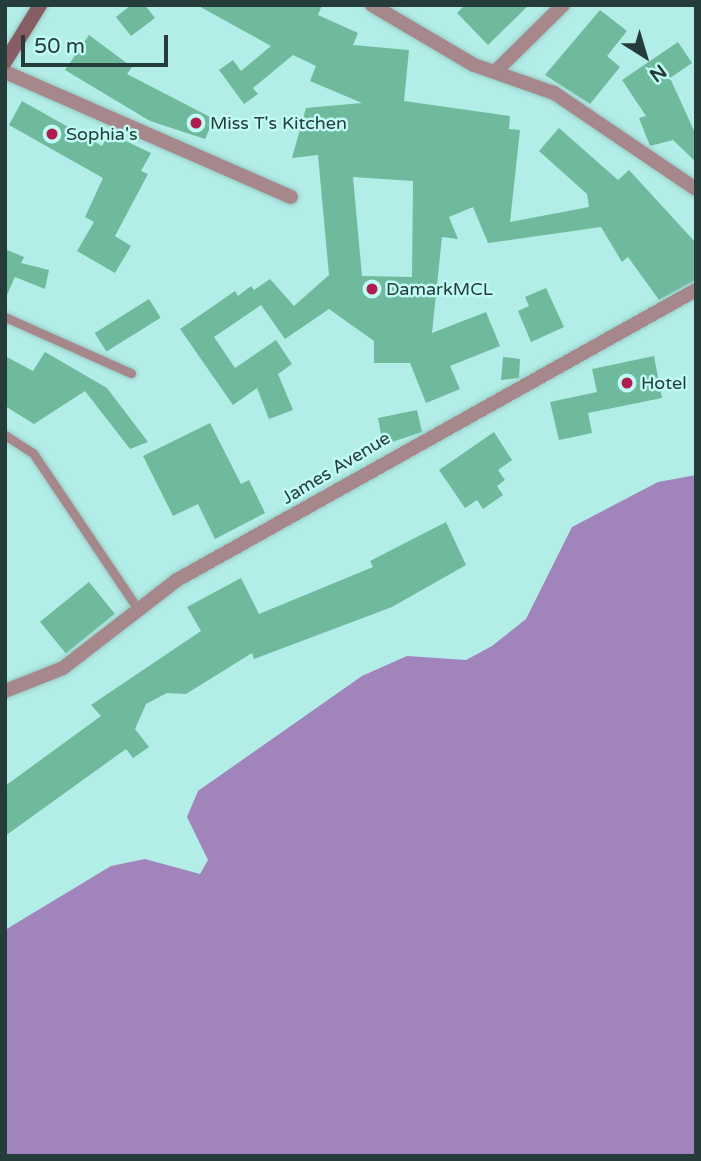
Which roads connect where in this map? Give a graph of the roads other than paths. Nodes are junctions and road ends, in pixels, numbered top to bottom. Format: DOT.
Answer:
graph roads {
  1 [pos="40,5"];
  2 [pos="372,5"];
  3 [pos="563,5"];
  4 [pos="5,62"];
  5 [pos="496,71"];
  6 [pos="5,72"];
  7 [pos="696,189"];
  8 [pos="291,197"];
  9 [pos="696,290"];
  10 [pos="5,317"];
  11 [pos="131,373"];
  12 [pos="5,436"];
  13 [pos="136,606"];
  14 [pos="5,691"];
  1 -- 4 [label="street"];
  2 -- 5 [label="street"];
  3 -- 5 [label="street"];
  5 -- 7 [label="street"];
  6 -- 8 [label="street"];
  9 -- 13 [label="street, James Avenue"];
  10 -- 11 [label="lane"];
  12 -- 13 [label="lane"];
  13 -- 14 [label="street, James Avenue"];
}
